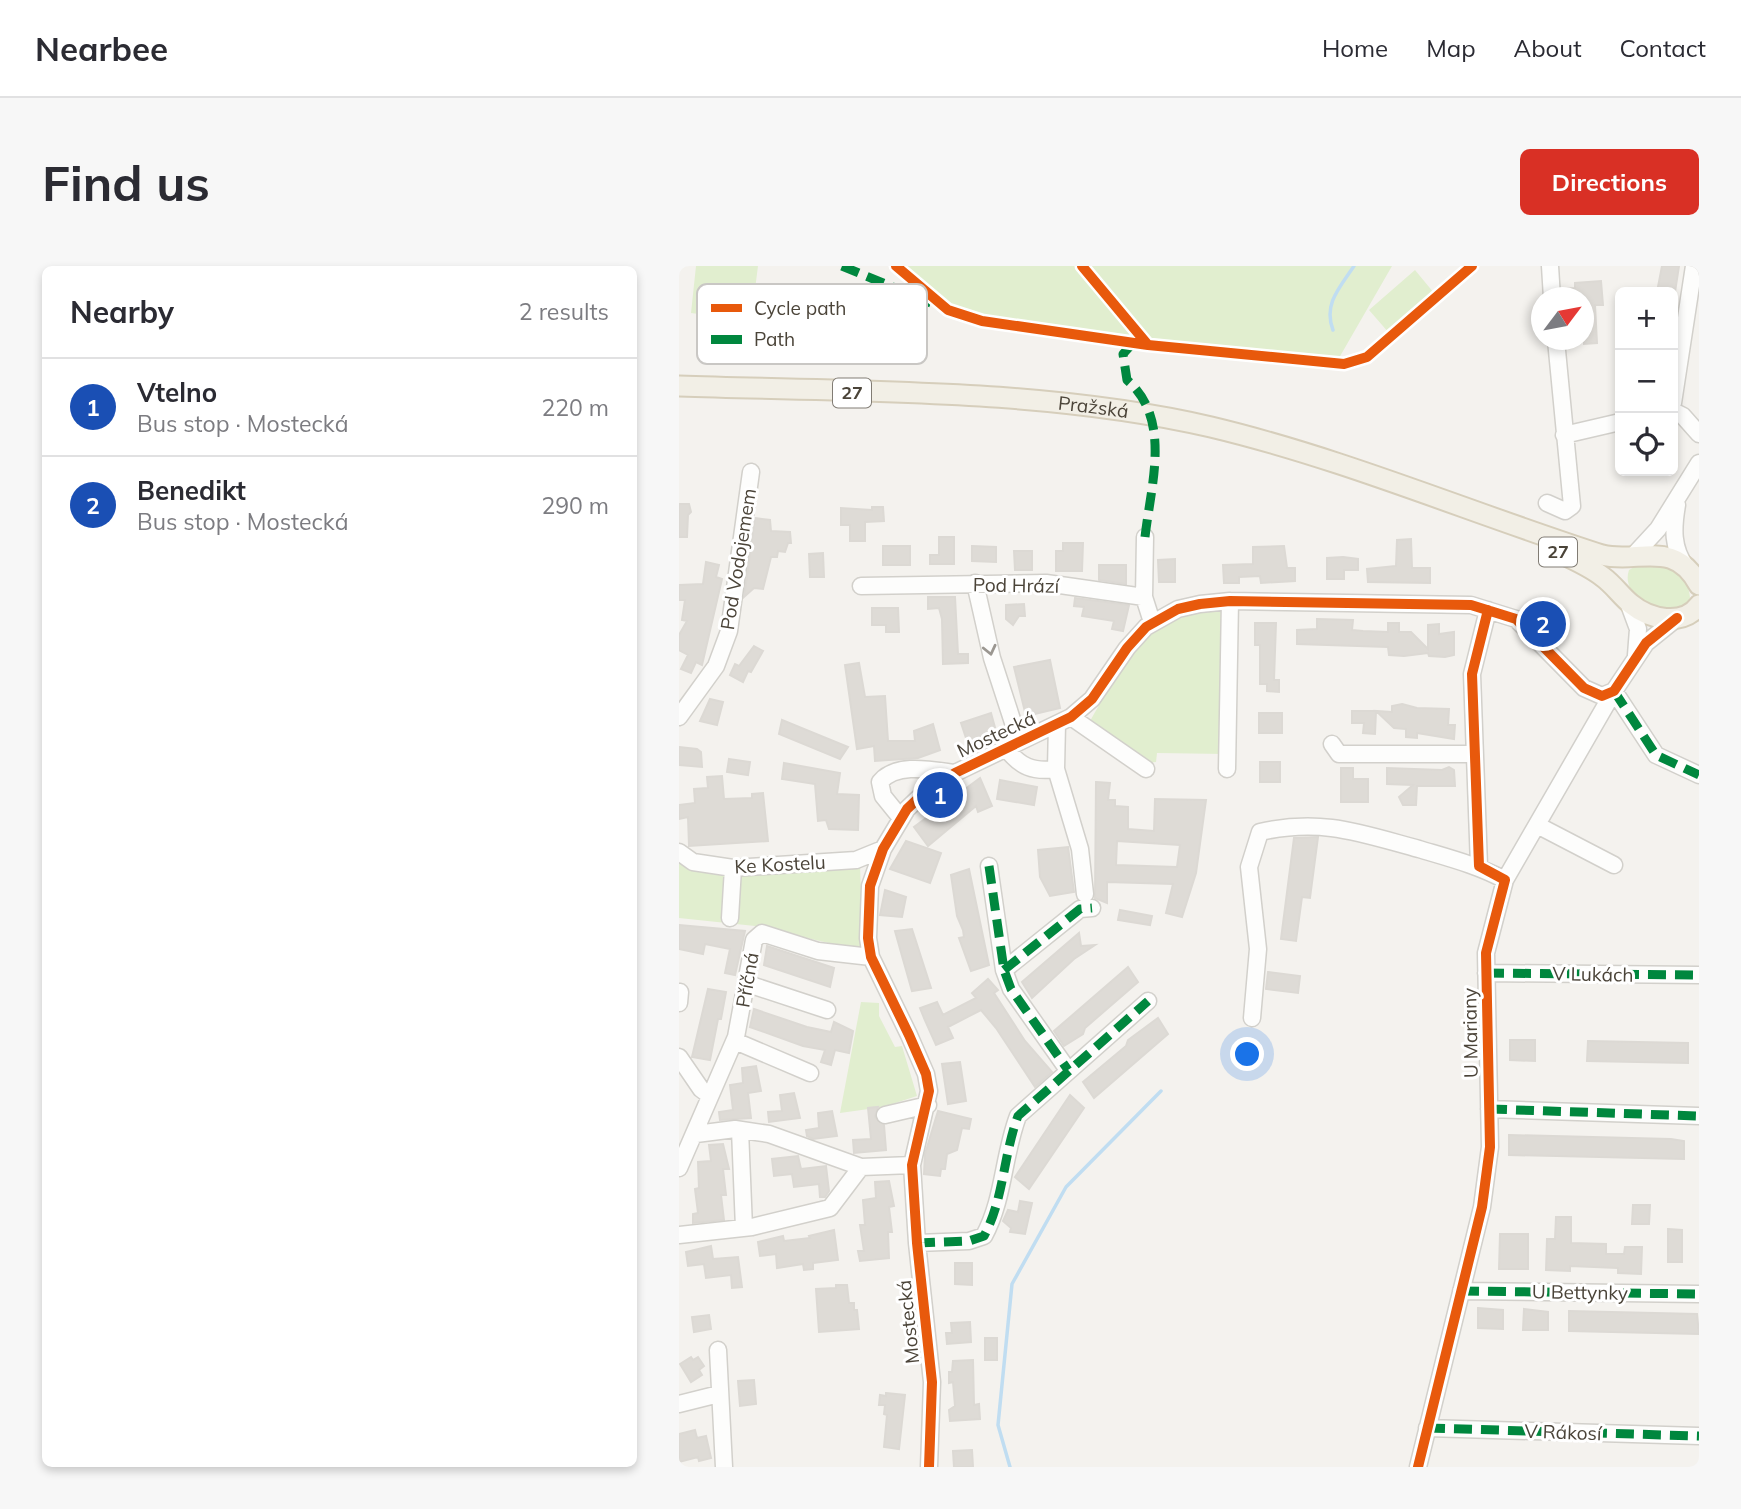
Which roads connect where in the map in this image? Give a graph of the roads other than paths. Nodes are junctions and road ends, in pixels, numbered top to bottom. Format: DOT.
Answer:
graph roads {
  1 [pos="1550,266"];
  2 [pos="1694,266"];
  3 [pos="1551,287"];
  4 [pos="1557,350"];
  5 [pos="1678,370"];
  6 [pos="679,386"];
  7 [pos="1677,413"];
  8 [pos="1615,423"];
  9 [pos="1563,435"];
  10 [pos="1699,435"];
  11 [pos="1699,464"];
  12 [pos="751,472"];
  13 [pos="1678,499"];
  14 [pos="1547,503"];
  15 [pos="1490,518"];
  16 [pos="1145,537"];
  17 [pos="1631,556"];
  18 [pos="1695,578"];
  19 [pos="975,583"];
  20 [pos="861,586"];
  21 [pos="1144,597"];
  22 [pos="1625,598"];
  23 [pos="1230,601"];
  24 [pos="1488,610"];
  25 [pos="1690,615"];
  26 [pos="1152,622"];
  27 [pos="1635,657"];
  28 [pos="1614,691"];
  29 [pos="679,715"];
  30 [pos="1064,721"];
  31 [pos="1013,744"];
  32 [pos="1332,744"];
  33 [pos="1475,754"];
  34 [pos="1056,769"];
  35 [pos="1146,769"];
  36 [pos="1227,769"];
  37 [pos="955,773"];
  38 [pos="1699,775"];
  39 [pos="900,817"];
  40 [pos="1537,825"];
  41 [pos="883,849"];
  42 [pos="679,852"];
  43 [pos="1615,865"];
  44 [pos="989,866"];
  45 [pos="1479,866"];
  46 [pos="733,869"];
  47 [pos="1505,880"];
  48 [pos="730,918"];
  49 [pos="871,957"];
  50 [pos="1004,970"];
  51 [pos="1486,973"];
  52 [pos="1699,975"];
  53 [pos="748,984"];
  54 [pos="1149,1001"];
  55 [pos="827,1010"];
  56 [pos="1252,1018"];
  57 [pos="735,1041"];
  58 [pos="679,1057"];
  59 [pos="1068,1070"];
  60 [pos="810,1073"];
  61 [pos="709,1095"];
  62 [pos="928,1105"];
  63 [pos="1489,1109"];
  64 [pos="885,1115"];
  65 [pos="1699,1116"];
  66 [pos="740,1130"];
  67 [pos="697,1134"];
  68 [pos="680,1162"];
  69 [pos="912,1165"];
  70 [pos="861,1167"];
  71 [pos="744,1228"];
  72 [pos="679,1234"];
  73 [pos="917,1244"];
  74 [pos="1461,1291"];
  75 [pos="1699,1294"];
  76 [pos="717,1350"];
  77 [pos="719,1394"];
  78 [pos="679,1404"];
  79 [pos="1427,1429"];
  80 [pos="1699,1436"];
  81 [pos="724,1467"];
  82 [pos="929,1467"];
  83 [pos="1418,1467"];
  1 -- 3 [label="street"];
  2 -- 5 [label="street"];
  4 -- 9 [label="street"];
  6 -- 15 [label="main road, Pražská / 27"];
  7 -- 10 [label="street"];
  8 -- 9 [label="street"];
  9 -- 14 [label="street"];
  11 -- 13 [label="street"];
  12 -- 29 [label="street, Pod Vodojemem"];
  13 -- 17 [label="street"];
  13 -- 18 [label="street"];
  15 -- 17 [label="main road, Pražská / 27"];
  15 -- 22 [label="main road, Pražská / 27"];
  16 -- 21 [label="street"];
  17 -- 18 [label="main road, Pražská / 27"];
  17 -- 22 [label="main road"];
  19 -- 20 [label="street, Pod Hrází"];
  19 -- 21 [label="street, Pod Hrází"];
  19 -- 31 [label="street, one-way"];
  21 -- 26 [label="street"];
  22 -- 25 [label="main road, Pražská / 27"];
  22 -- 27 [label="street"];
  23 -- 24 [label="street, Mostecká"];
  23 -- 26 [label="street, Mostecká"];
  23 -- 36 [label="street"];
  24 -- 28 [label="street, Mostecká"];
  24 -- 33 [label="street"];
  25 -- 27 [label="street"];
  26 -- 30 [label="street, Mostecká"];
  27 -- 28 [label="street"];
  28 -- 38 [label="street"];
  28 -- 40 [label="street, U Mariany"];
  30 -- 31 [label="street, Mostecká"];
  30 -- 34 [label="street"];
  30 -- 35 [label="street"];
  31 -- 34 [label="street"];
  31 -- 37 [label="street, Mostecká"];
  32 -- 33 [label="street"];
  33 -- 45 [label="street"];
  34 -- 50 [label="street"];
  37 -- 39 [label="street, Mostecká"];
  37 -- 39 [label="street"];
  39 -- 41 [label="street, Mostecká"];
  40 -- 43 [label="street"];
  40 -- 47 [label="street, U Mariany"];
  41 -- 46 [label="street, Ke Kostelu"];
  41 -- 49 [label="street, Mostecká"];
  42 -- 46 [label="street, Ke Kostelu"];
  44 -- 50 [label="street"];
  45 -- 47 [label="street"];
  45 -- 56 [label="street"];
  46 -- 48 [label="street"];
  47 -- 51 [label="street, U Mariany"];
  49 -- 53 [label="street, Příčná"];
  49 -- 62 [label="street, Mostecká"];
  50 -- 59 [label="street"];
  51 -- 52 [label="street, V Lukách"];
  51 -- 63 [label="street, U Mariany"];
  53 -- 55 [label="street"];
  53 -- 57 [label="street, Příčná"];
  54 -- 59 [label="street"];
  57 -- 60 [label="street"];
  57 -- 61 [label="street, Příčná"];
  58 -- 61 [label="street"];
  59 -- 73 [label="street"];
  61 -- 67 [label="street, Příčná"];
  62 -- 64 [label="street"];
  62 -- 69 [label="street, Mostecká"];
  63 -- 65 [label="street"];
  63 -- 74 [label="street, U Mariany"];
  66 -- 67 [label="street"];
  66 -- 70 [label="street"];
  66 -- 71 [label="street"];
  67 -- 68 [label="street, Příčná"];
  69 -- 70 [label="street"];
  69 -- 73 [label="street, Mostecká"];
  70 -- 71 [label="street"];
  71 -- 72 [label="street"];
  73 -- 82 [label="street, Mostecká"];
  74 -- 75 [label="street, U Bettynky"];
  74 -- 79 [label="street, U Mariany"];
  76 -- 77 [label="street"];
  77 -- 78 [label="street"];
  77 -- 81 [label="street"];
  79 -- 80 [label="street, V Rákosí"];
  79 -- 83 [label="street, U Mariany"];
}
